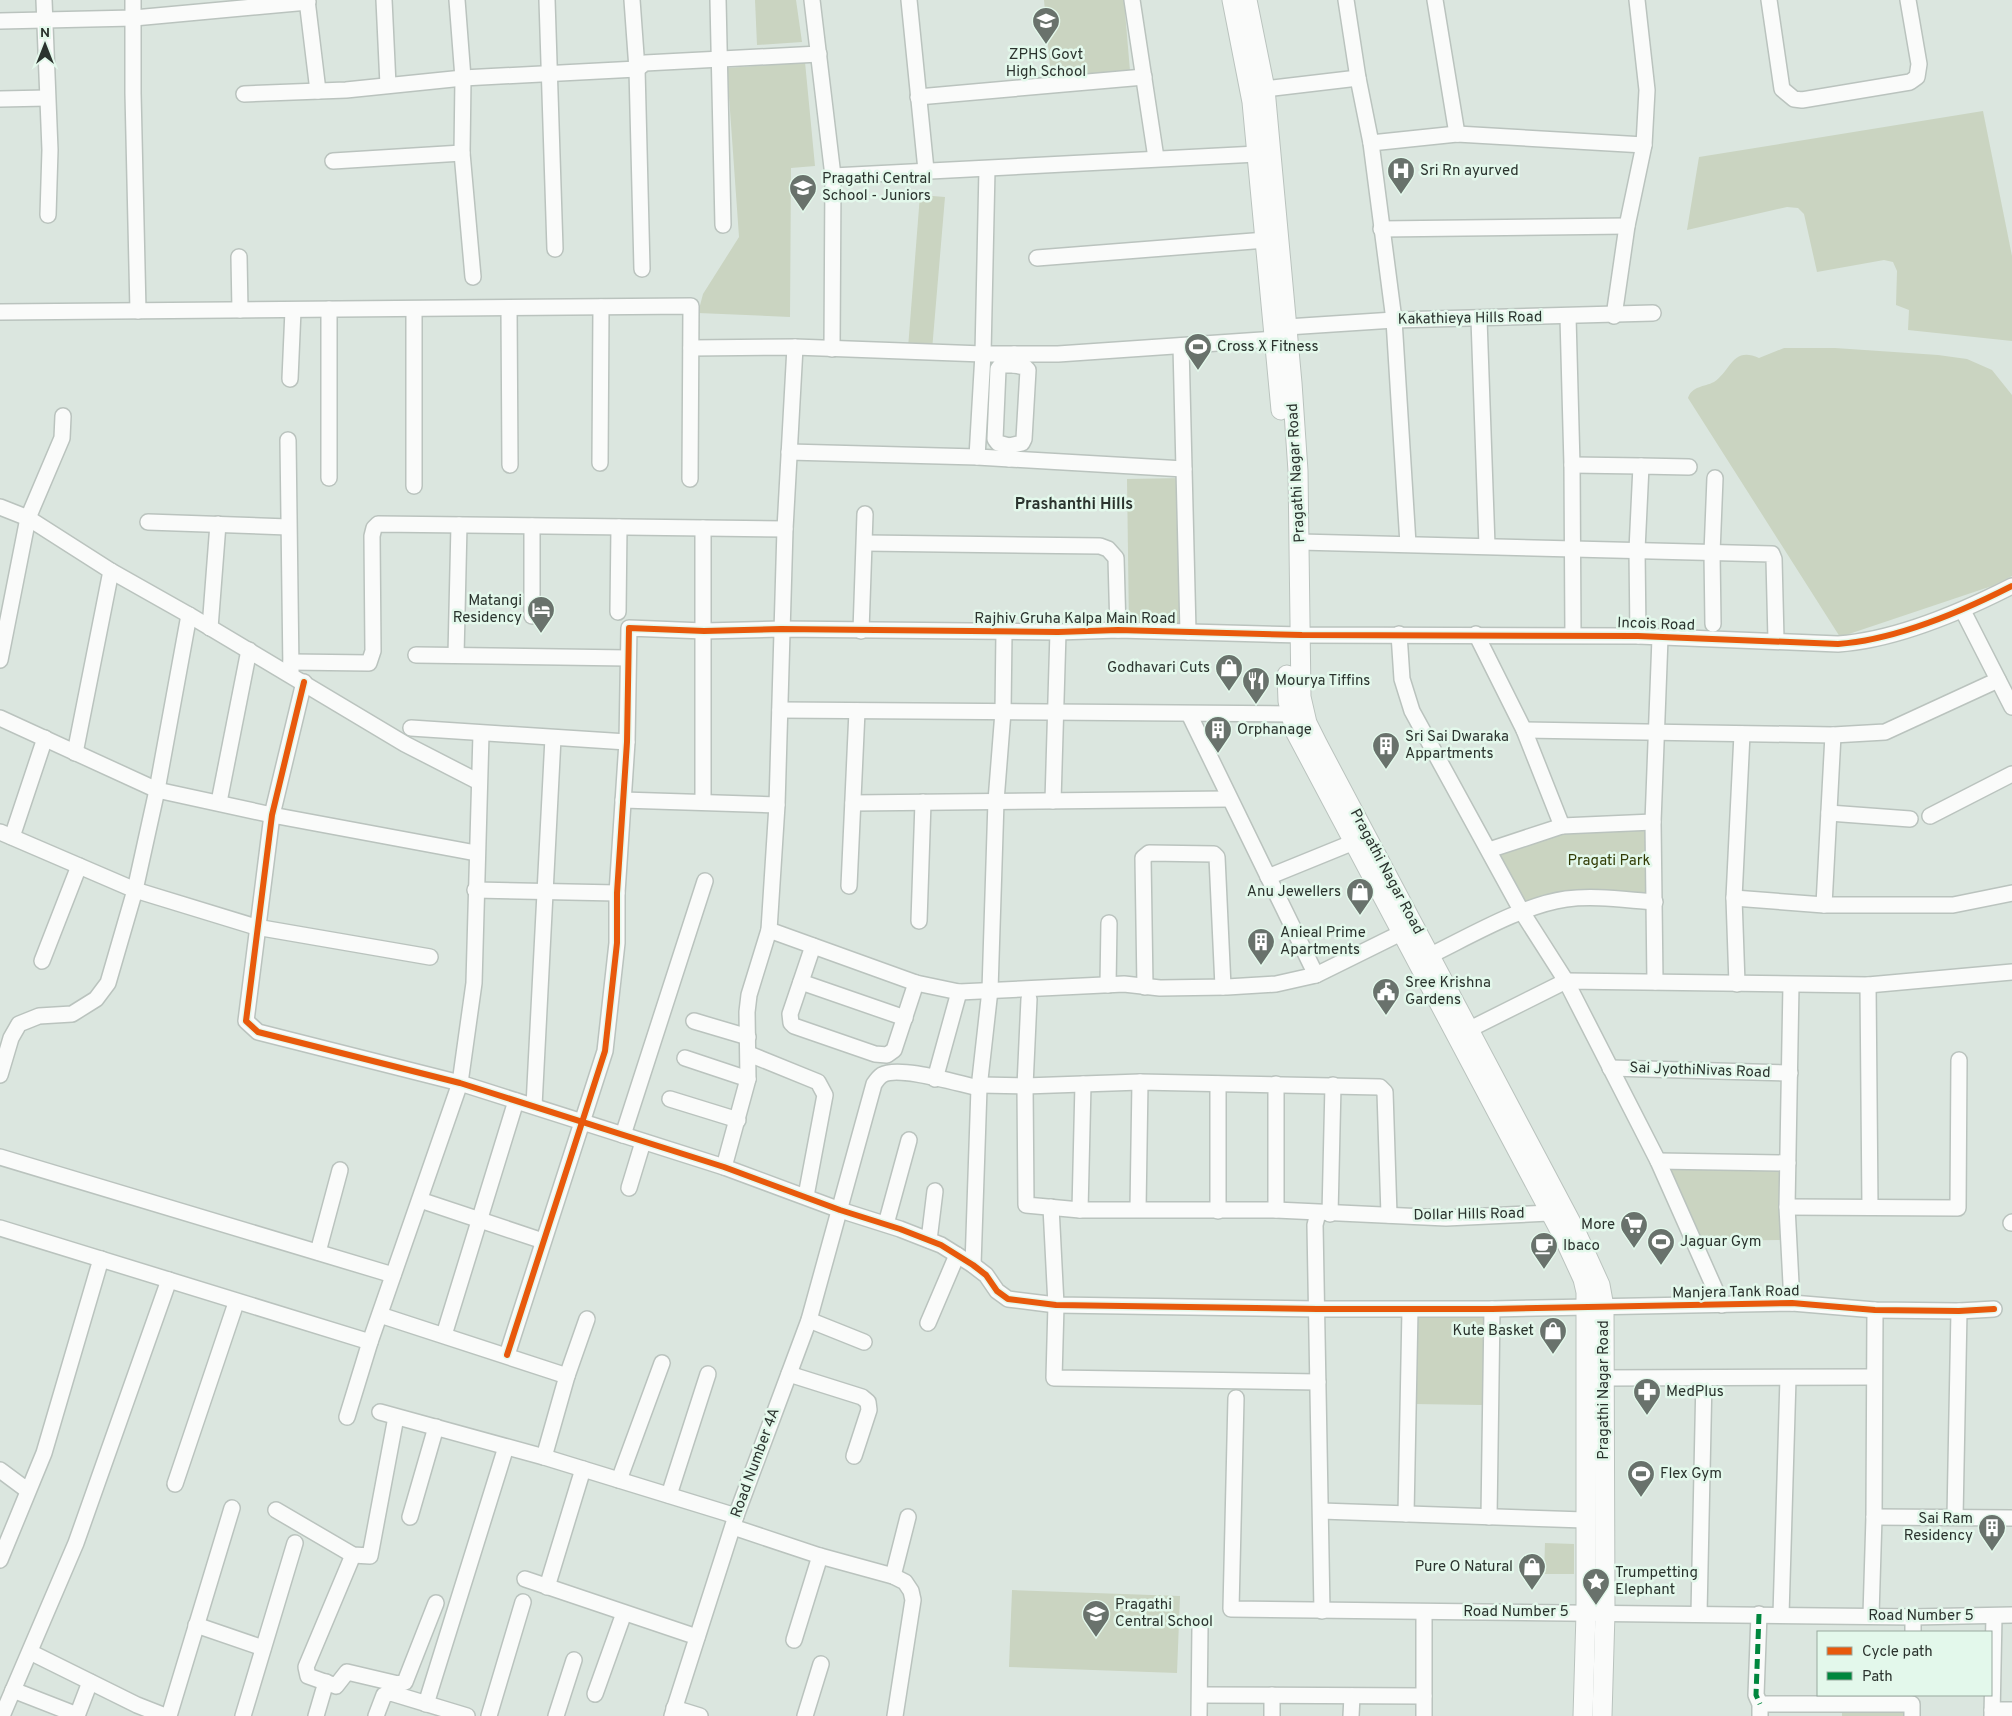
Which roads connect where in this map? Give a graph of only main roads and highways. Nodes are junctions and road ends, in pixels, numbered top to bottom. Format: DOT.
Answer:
graph roads {
  1 [pos="1232,0"];
  2 [pos="1247,0"];
  3 [pos="1281,333"];
  4 [pos="1295,634"];
  5 [pos="1595,1307"];
  6 [pos="1583,1716"];
  7 [pos="1602,1716"];
  1 -- 3 [label="main road, Pragathi Nagar Road"];
  2 -- 3 [label="main road, Pragathi Nagar Road"];
  3 -- 4 [label="main road, Pragathi Nagar Road"];
  3 -- 4 [label="main road, Pragathi Nagar Road"];
  4 -- 5 [label="main road, Pragathi Nagar Road"];
  4 -- 5 [label="main road, Pragathi Nagar Road"];
  5 -- 6 [label="main road, Pragathi Nagar Road"];
  5 -- 7 [label="main road, Pragathi Nagar Road"];
}
